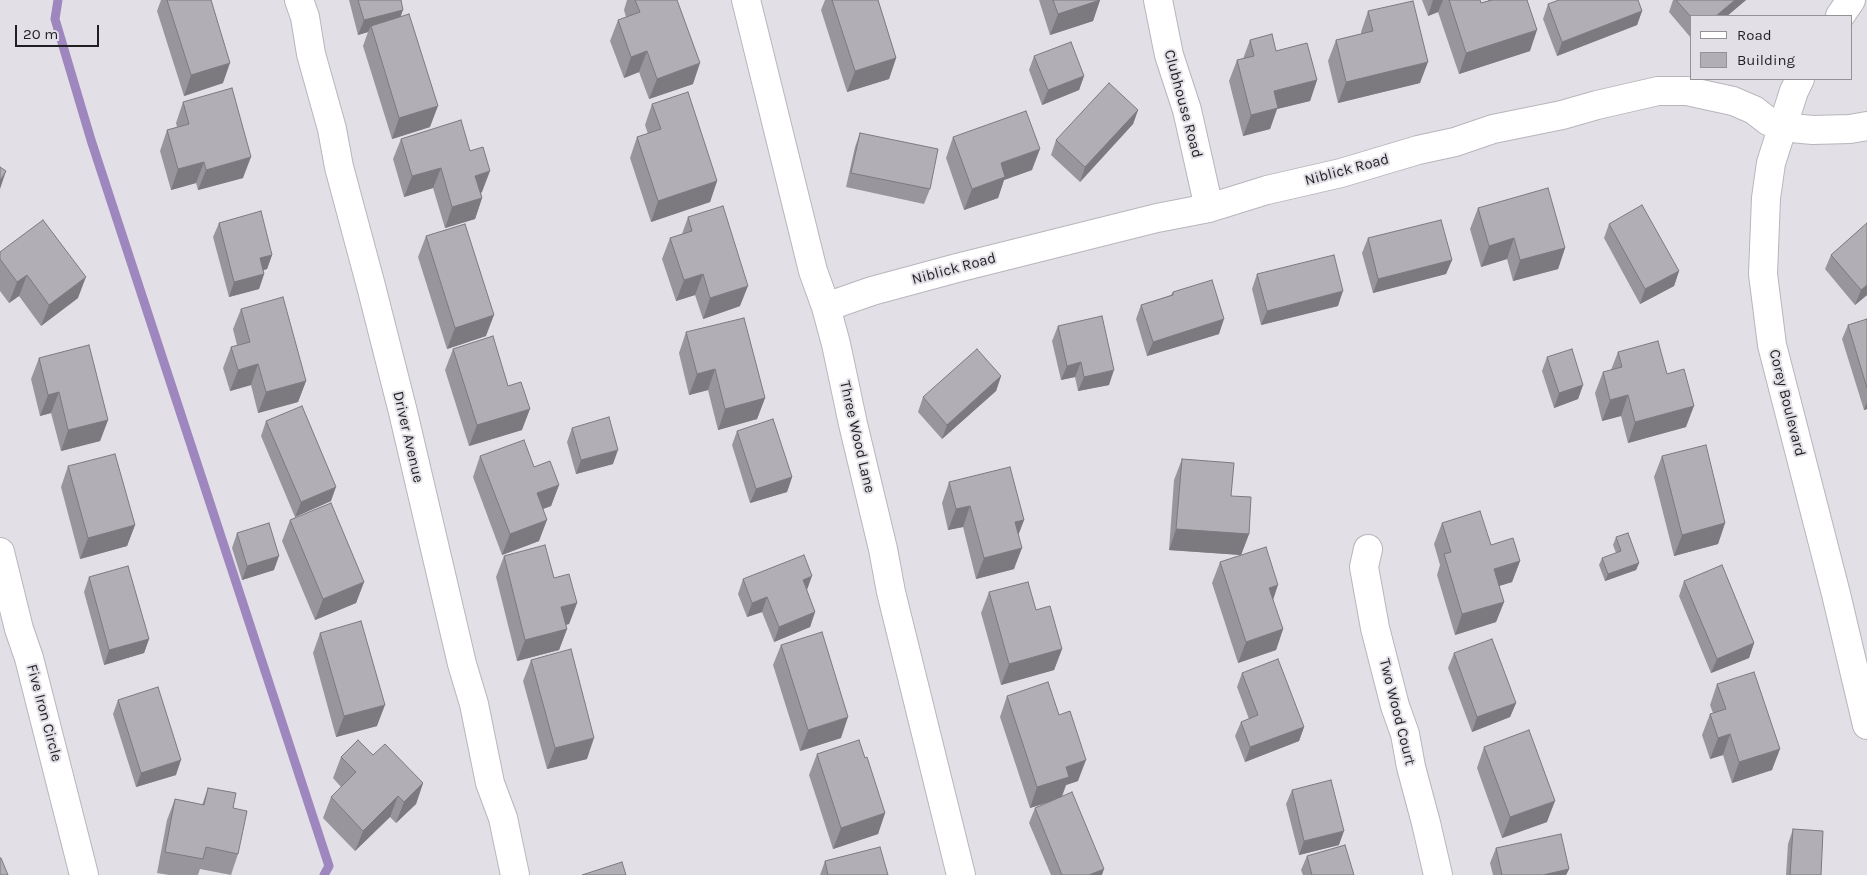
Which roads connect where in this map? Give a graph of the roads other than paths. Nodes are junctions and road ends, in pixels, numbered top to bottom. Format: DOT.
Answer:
graph roads {
  1 [pos="299,0"];
  2 [pos="746,0"];
  3 [pos="1158,0"];
  4 [pos="1851,0"];
  5 [pos="1841,15"];
  6 [pos="1800,80"];
  7 [pos="1867,126"];
  8 [pos="1782,127"];
  9 [pos="1209,208"];
  10 [pos="826,307"];
  11 [pos="1368,549"];
  12 [pos="0,552"];
  13 [pos="1867,724"];
  14 [pos="84,875"];
  15 [pos="516,875"];
  16 [pos="961,875"];
  17 [pos="1438,875"];
  1 -- 15 [label="street, Driver Avenue"];
  2 -- 10 [label="street, Three Wood Lane"];
  3 -- 9 [label="street, Clubhouse Road"];
  4 -- 5 [label="street"];
  6 -- 8 [label="street, Corey Boulevard"];
  7 -- 8 [label="street, Niblick Road"];
  8 -- 9 [label="street, Niblick Road"];
  8 -- 13 [label="street, Corey Boulevard"];
  9 -- 10 [label="street, Niblick Road"];
  10 -- 16 [label="street, Three Wood Lane"];
  11 -- 17 [label="street, Two Wood Court"];
  12 -- 14 [label="street, Five Iron Circle"];
}
